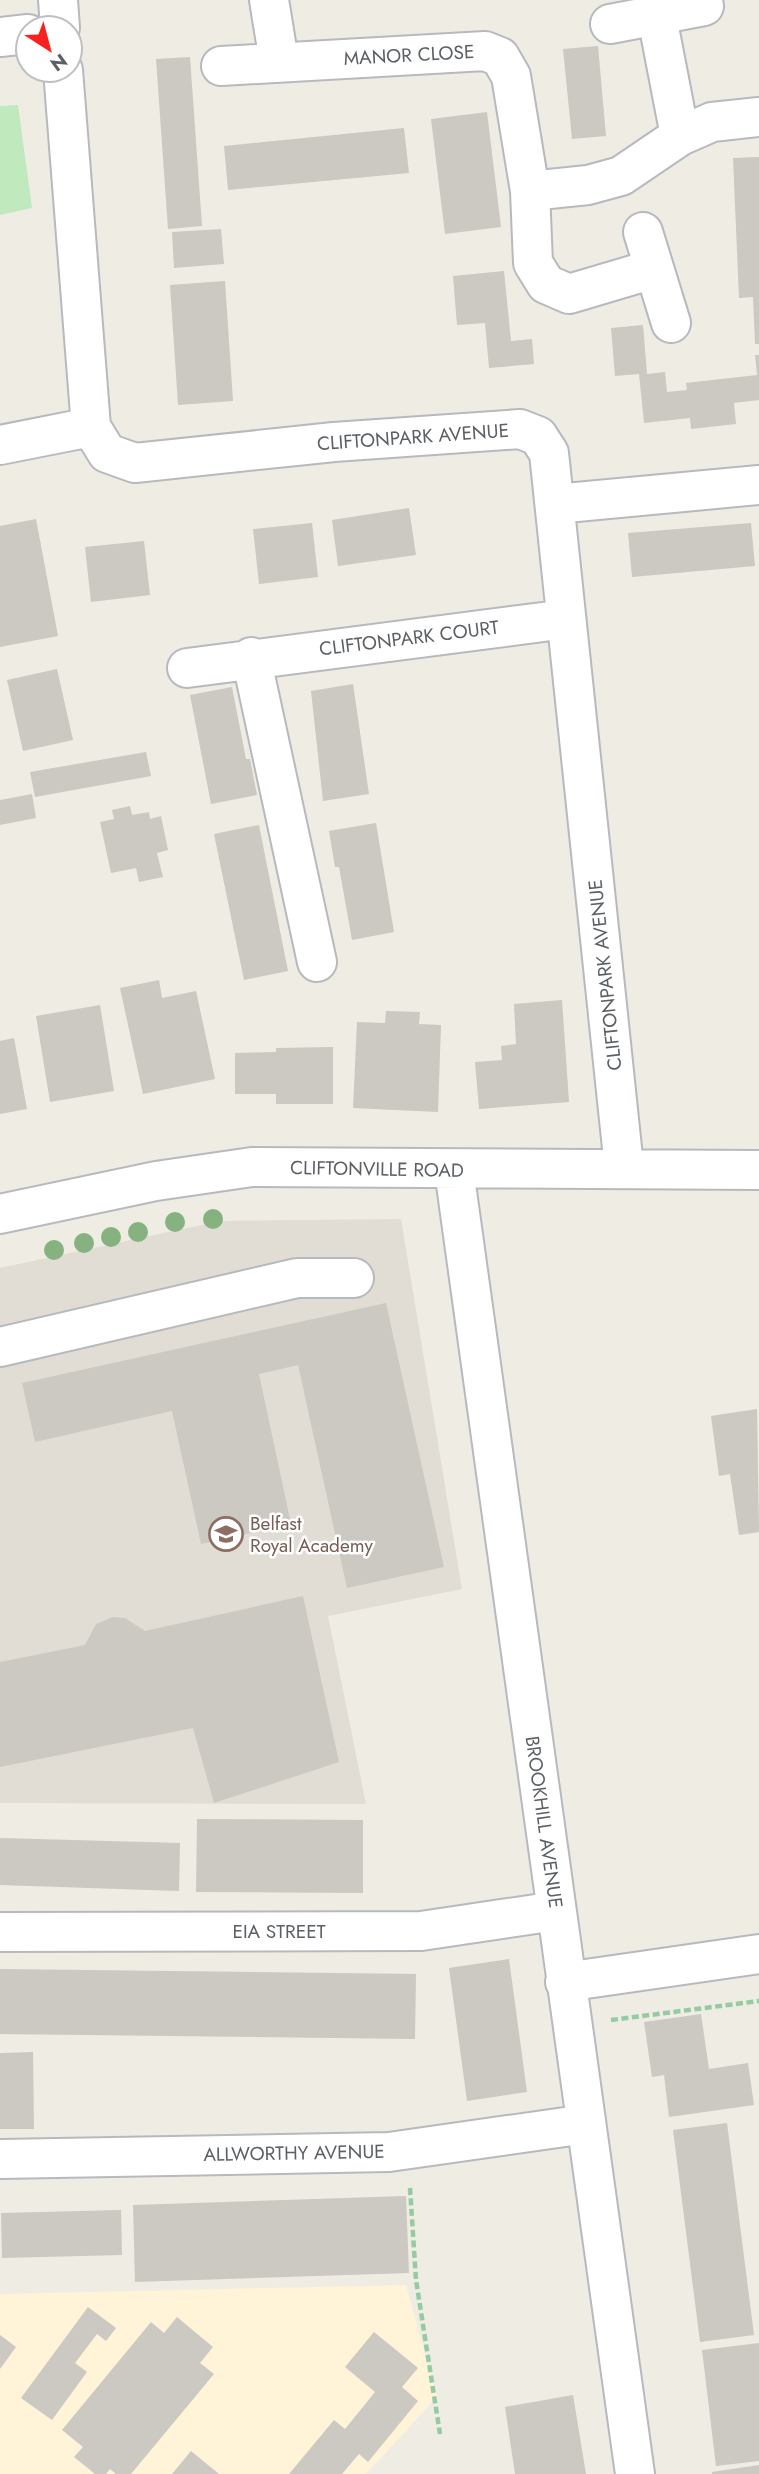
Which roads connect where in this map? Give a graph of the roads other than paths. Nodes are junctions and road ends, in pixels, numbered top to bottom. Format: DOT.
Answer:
graph roads {
  1 [pos="269,0"];
  2 [pos="704,6"];
  3 [pos="657,16"];
  4 [pos="610,24"];
  5 [pos="279,61"];
  6 [pos="222,66"];
  7 [pos="64,84"];
  8 [pos="759,117"];
  9 [pos="680,136"];
  10 [pos="530,191"];
  11 [pos="643,232"];
  12 [pos="653,270"];
  13 [pos="671,323"];
  14 [pos="91,428"];
  15 [pos="0,445"];
  16 [pos="759,485"];
  17 [pos="555,504"];
  18 [pos="566,619"];
  19 [pos="251,657"];
  20 [pos="187,668"];
  21 [pos="317,962"];
  22 [pos="624,1167"];
  23 [pos="454,1170"];
  24 [pos="759,1170"];
  25 [pos="0,1214"];
  26 [pos="354,1278"];
  27 [pos="0,1347"];
  28 [pos="556,1911"];
  29 [pos="0,1932"];
  30 [pos="759,1954"];
  31 [pos="565,1982"];
  32 [pos="586,2124"];
  33 [pos="0,2159"];
  34 [pos="635,2474"];
  1 -- 5 [label="street"];
  2 -- 3 [label="street"];
  3 -- 4 [label="street"];
  3 -- 9 [label="street"];
  5 -- 6 [label="street, MANOR CLOSE"];
  5 -- 10 [label="street, MANOR CLOSE"];
  7 -- 14 [label="street"];
  8 -- 9 [label="street"];
  9 -- 10 [label="street"];
  10 -- 12 [label="street, MANOR CLOSE"];
  11 -- 12 [label="street"];
  12 -- 13 [label="street"];
  14 -- 15 [label="street"];
  14 -- 17 [label="street, CLIFTONPARK AVENUE"];
  16 -- 17 [label="street"];
  17 -- 18 [label="street, CLIFTONPARK AVENUE"];
  18 -- 19 [label="street, CLIFTONPARK COURT"];
  18 -- 22 [label="street, CLIFTONPARK AVENUE"];
  19 -- 20 [label="street, CLIFTONPARK COURT"];
  19 -- 21 [label="street"];
  22 -- 23 [label="street, CLIFTONVILLE ROAD"];
  22 -- 24 [label="street, CLIFTONVILLE ROAD"];
  23 -- 25 [label="street, CLIFTONVILLE ROAD"];
  23 -- 28 [label="street, BROOKHILL AVENUE"];
  26 -- 27 [label="street"];
  28 -- 29 [label="street, EIA STREET"];
  28 -- 31 [label="street, BROOKHILL AVENUE"];
  30 -- 31 [label="street"];
  31 -- 32 [label="street, BROOKHILL AVENUE"];
  32 -- 33 [label="street, ALLWORTHY AVENUE"];
  32 -- 34 [label="street, BROOKHILL AVENUE"];
}
